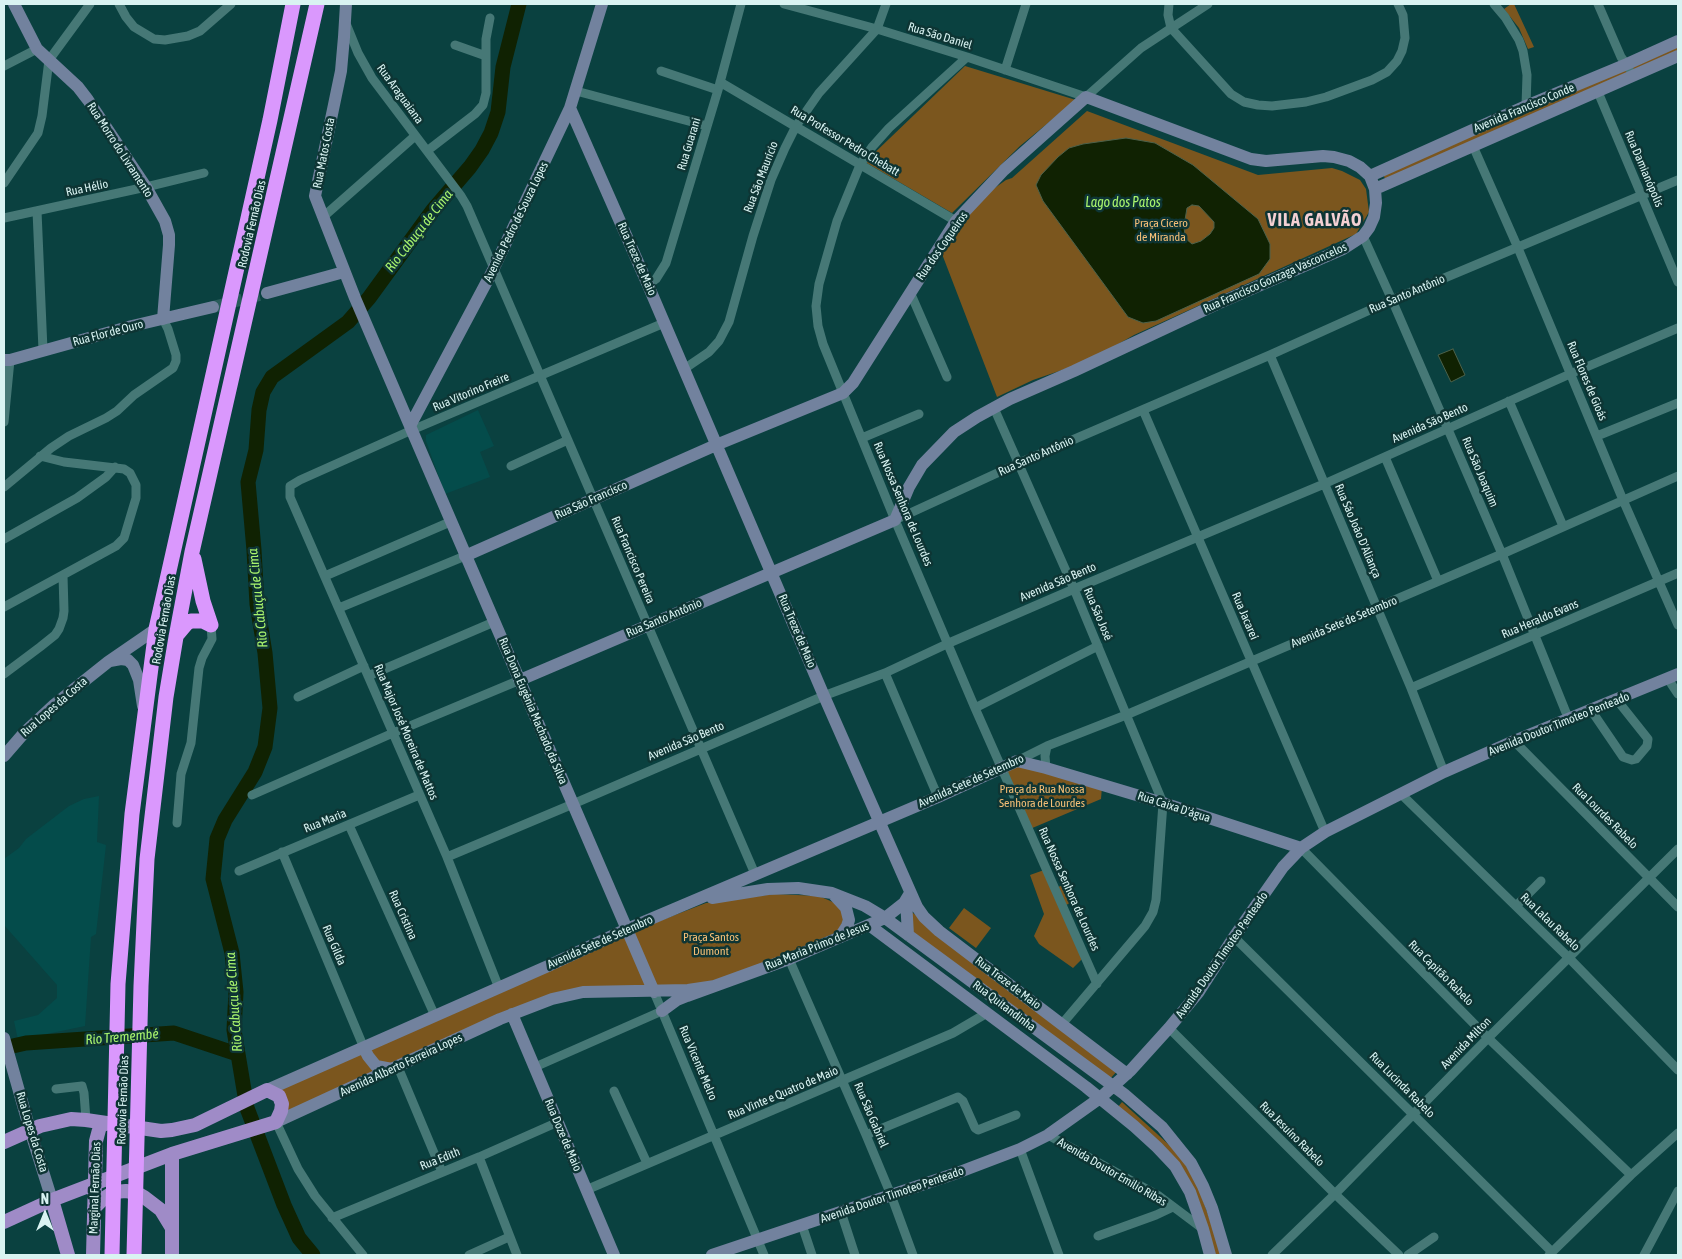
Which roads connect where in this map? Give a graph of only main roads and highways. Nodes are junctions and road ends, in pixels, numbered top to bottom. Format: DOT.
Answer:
graph roads {
  1 [pos="293,4"];
  2 [pos="317,4"];
  3 [pos="192,552"];
  4 [pos="176,637"];
  5 [pos="105,1124"];
  6 [pos="4,1142"];
  7 [pos="172,1154"];
  8 [pos="95,1183"];
  9 [pos="52,1200"];
  10 [pos="94,1208"];
  11 [pos="4,1222"];
  12 [pos="172,1229"];
  13 [pos="68,1255"];
  14 [pos="93,1255"];
  15 [pos="112,1255"];
  16 [pos="134,1255"];
  17 [pos="172,1255"];
  1 -- 15 [label="highway, Rodovia Fernão Dias"];
  2 -- 3 [label="highway, Rodovia Fernão Dias"];
  3 -- 4 [label="highway, Rodovia Fernão Dias"];
  3 -- 4 [label="highway"];
  4 -- 16 [label="highway, Rodovia Fernão Dias"];
  5 -- 6 [label="main road"];
  5 -- 7 [label="main road, Avenida Alberto Ferreira Lopes"];
  5 -- 8 [label="main road, Marginal Fernão Dias"];
  7 -- 8 [label="main road, Avenida Alberto Ferreira Lopes"];
  7 -- 12 [label="main road"];
  8 -- 9 [label="main road, Avenida Alberto Ferreira Lopes"];
  8 -- 10 [label="main road, Marginal Fernão Dias"];
  9 -- 11 [label="main road, Avenida Alberto Ferreira Lopes"];
  9 -- 13 [label="main road, Rua Lopes da Costa"];
  10 -- 12 [label="main road"];
  10 -- 14 [label="main road, Marginal Fernão Dias"];
  12 -- 17 [label="main road"];
}
